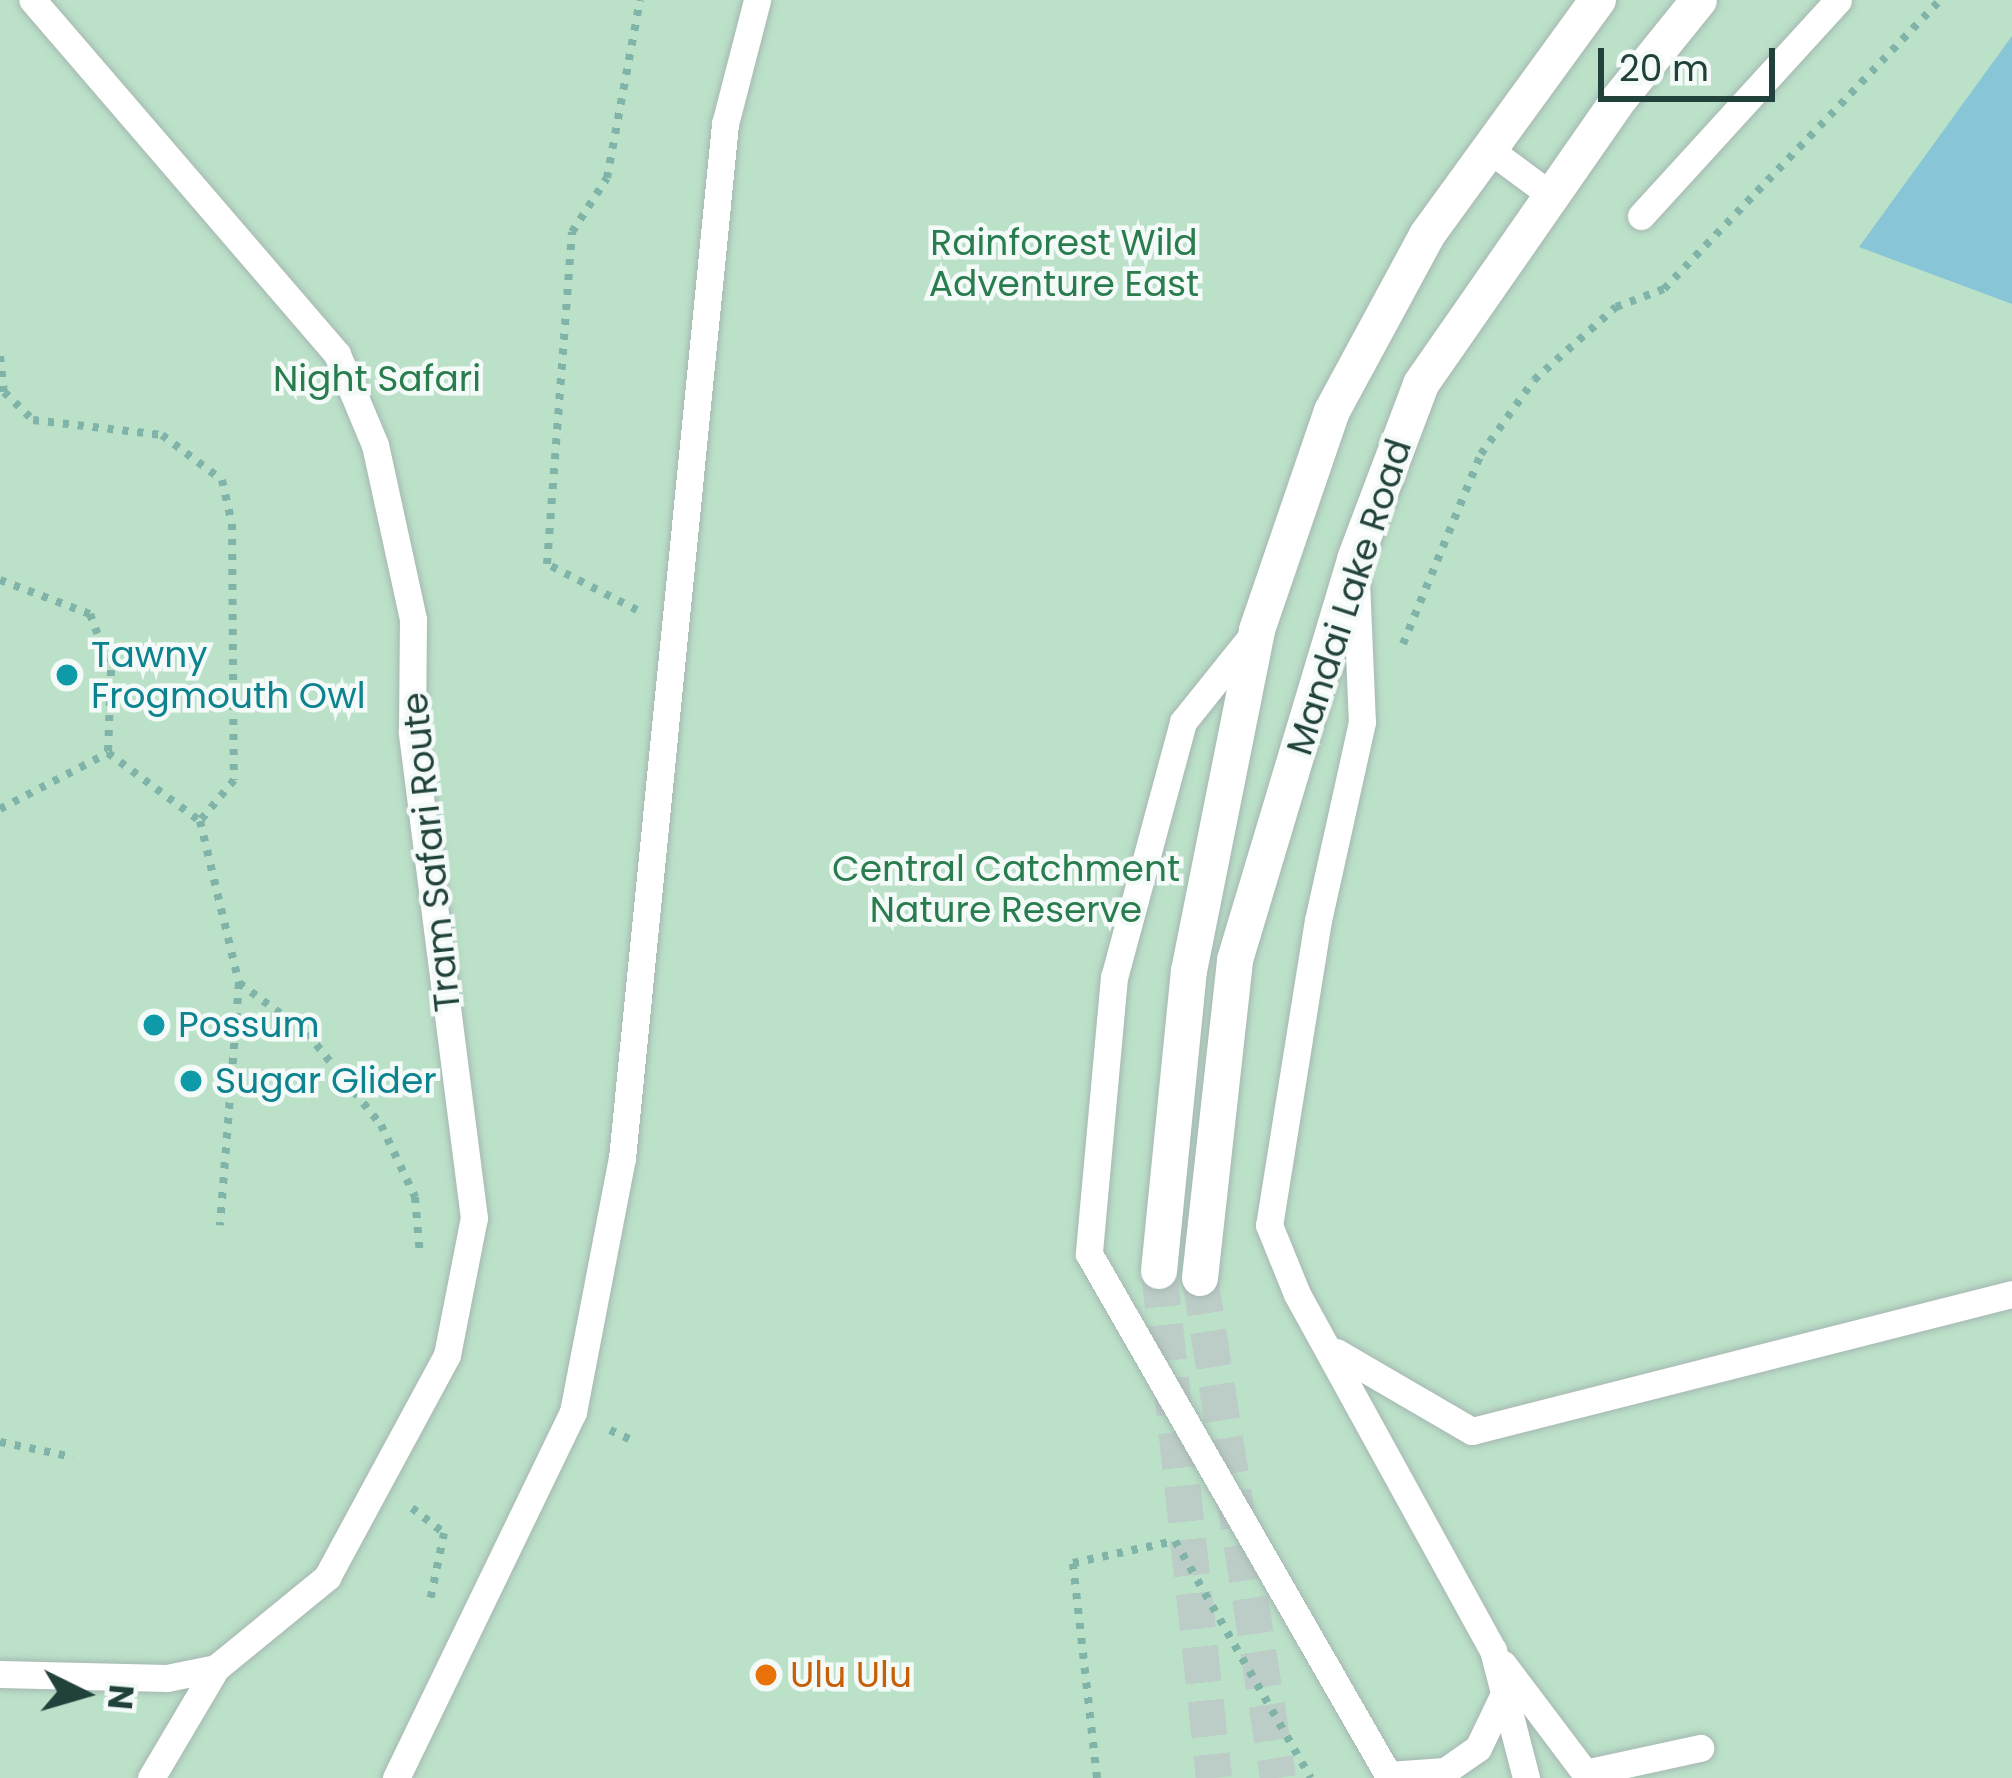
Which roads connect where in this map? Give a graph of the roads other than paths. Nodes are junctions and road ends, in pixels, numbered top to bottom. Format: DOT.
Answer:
graph roads {
  1 [pos="33,0"];
  2 [pos="757,0"];
  3 [pos="1598,0"];
  4 [pos="1699,0"];
  5 [pos="1838,0"];
  6 [pos="1487,148"];
  7 [pos="1552,196"];
  8 [pos="1641,216"];
  9 [pos="1355,559"];
  10 [pos="1257,630"];
  11 [pos="1159,1271"];
  12 [pos="1200,1277"];
  13 [pos="2012,1294"];
  14 [pos="1336,1352"];
  15 [pos="1492,1650"];
  16 [pos="216,1667"];
  17 [pos="0,1674"];
  18 [pos="1504,1694"];
  19 [pos="1700,1748"];
  20 [pos="1389,1776"];
  21 [pos="151,1778"];
  22 [pos="396,1778"];
  23 [pos="1526,1778"];
  1 -- 16 [label="lane, Tram Safari Route"];
  2 -- 22 [label="lane"];
  3 -- 6 [label="street, Mandai Lake Road"];
  4 -- 7 [label="street, Mandai Lake Road"];
  5 -- 8 [label="lane"];
  6 -- 7 [label="lane"];
  6 -- 10 [label="street, Mandai Lake Road"];
  7 -- 9 [label="street, Mandai Lake Road"];
  9 -- 12 [label="street, Mandai Lake Road"];
  9 -- 14 [label="lane"];
  10 -- 11 [label="street, Mandai Lake Road"];
  10 -- 20 [label="lane"];
  13 -- 14 [label="lane"];
  14 -- 15 [label="lane"];
  15 -- 18 [label="lane"];
  15 -- 19 [label="lane"];
  16 -- 17 [label="lane, Tram Safari Route"];
  16 -- 21 [label="lane"];
  18 -- 20 [label="lane"];
  18 -- 23 [label="lane"];
}
